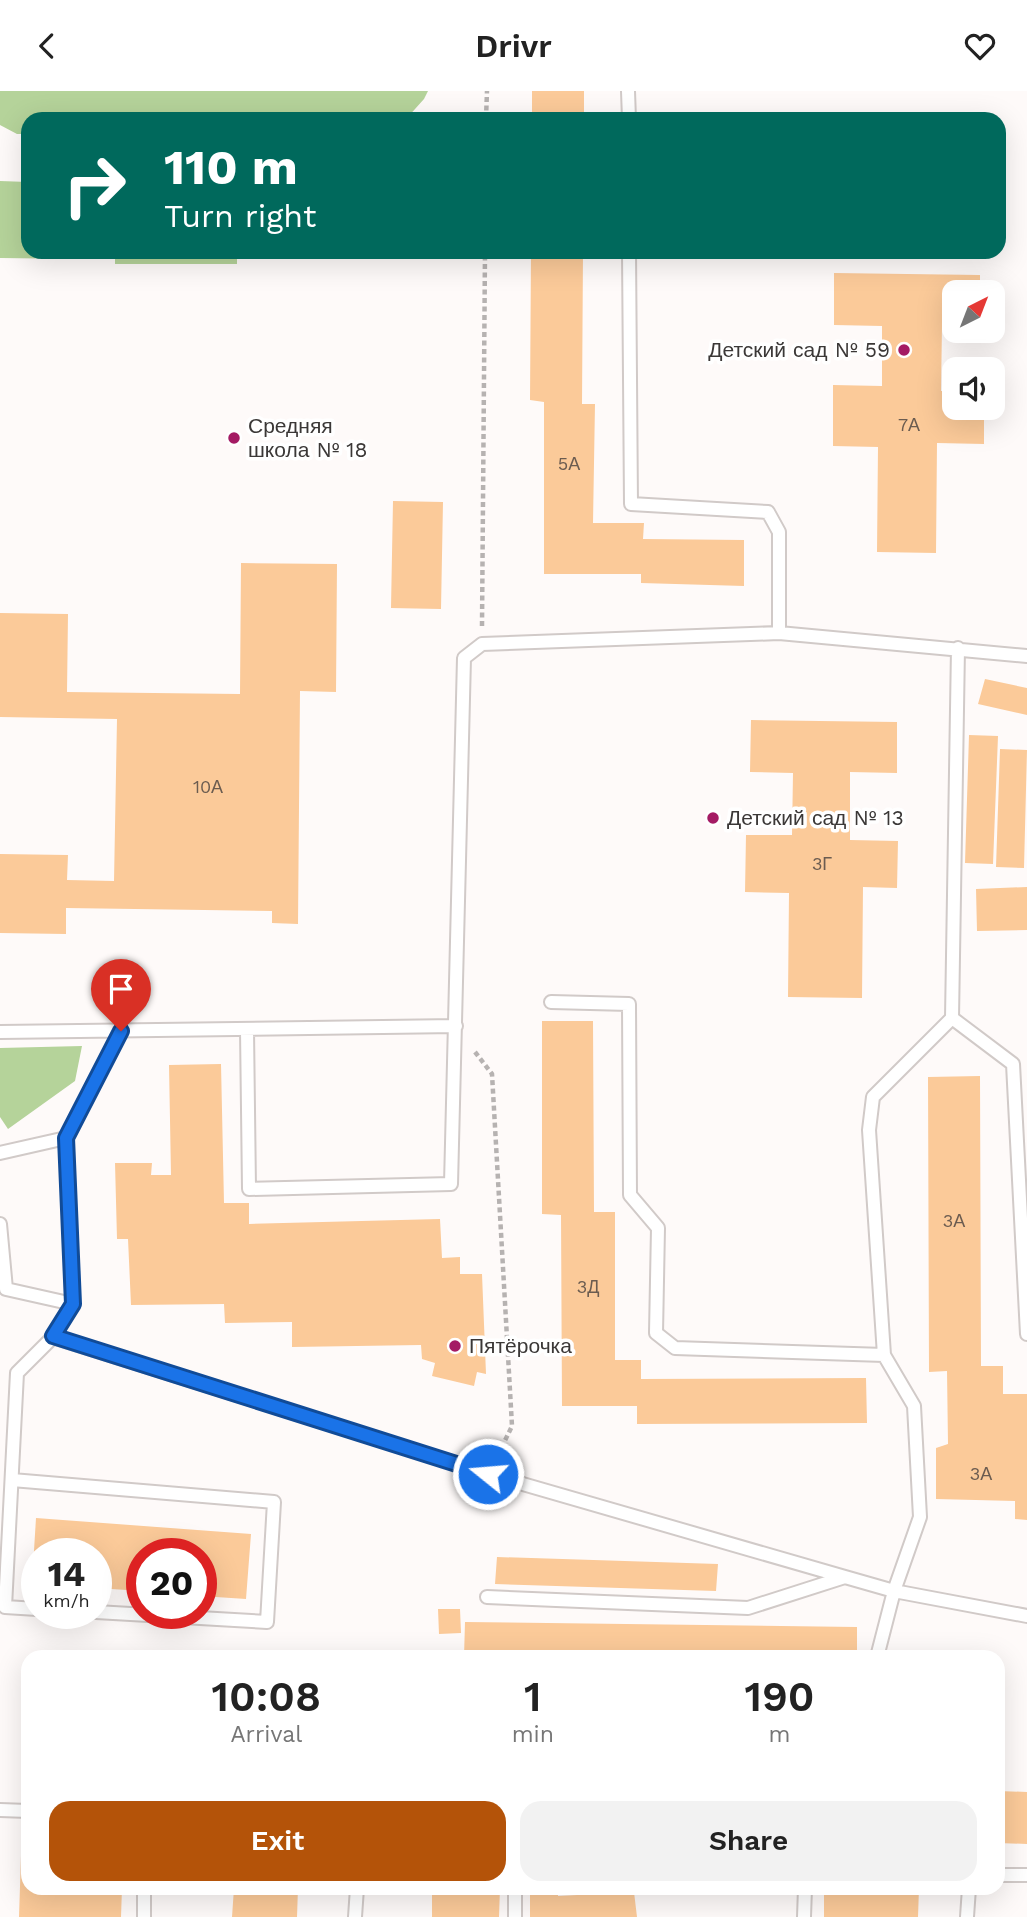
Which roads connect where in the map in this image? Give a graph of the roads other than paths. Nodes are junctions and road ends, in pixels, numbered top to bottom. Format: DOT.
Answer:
graph roads {
  1 [pos="628,91"];
  2 [pos="629,112"];
  3 [pos="629,259"];
  4 [pos="779,633"];
  5 [pos="1027,643"];
  6 [pos="958,648"];
  7 [pos="1023,655"];
  8 [pos="551,1002"];
  9 [pos="952,1018"];
  10 [pos="456,1026"];
  11 [pos="247,1030"];
  12 [pos="121,1031"];
  13 [pos="0,1032"];
  14 [pos="66,1138"];
  15 [pos="0,1153"];
  16 [pos="0,1224"];
  17 [pos="3,1295"];
  18 [pos="73,1304"];
  19 [pos="1027,1334"];
  20 [pos="53,1336"];
  21 [pos="884,1355"];
  22 [pos="12,1480"];
  23 [pos="845,1577"];
  24 [pos="894,1591"];
  25 [pos="487,1597"];
  26 [pos="21,1608"];
  27 [pos="112,1613"];
  28 [pos="1027,1616"];
  29 [pos="879,1650"];
  30 [pos="0,1810"];
  31 [pos="21,1811"];
  32 [pos="1005,1875"];
  33 [pos="1027,1875"];
  34 [pos="144,1895"];
  35 [pos="357,1895"];
  36 [pos="515,1895"];
  37 [pos="805,1895"];
  38 [pos="969,1895"];
  39 [pos="144,1917"];
  40 [pos="355,1917"];
  41 [pos="515,1917"];
  42 [pos="804,1917"];
  43 [pos="967,1917"];
  1 -- 2 [label="lane"];
  3 -- 4 [label="lane"];
  4 -- 6 [label="lane"];
  4 -- 10 [label="lane"];
  5 -- 7 [label="lane"];
  6 -- 7 [label="lane"];
  6 -- 9 [label="lane"];
  8 -- 21 [label="lane"];
  9 -- 19 [label="lane"];
  9 -- 21 [label="lane"];
  10 -- 11 [label="lane"];
  10 -- 11 [label="lane"];
  11 -- 12 [label="lane"];
  12 -- 13 [label="lane"];
  12 -- 14 [label="lane"];
  14 -- 15 [label="lane"];
  14 -- 18 [label="lane"];
  16 -- 17 [label="lane"];
  17 -- 18 [label="lane"];
  18 -- 20 [label="lane"];
  20 -- 22 [label="lane"];
  20 -- 23 [label="lane"];
  21 -- 24 [label="lane"];
  22 -- 26 [label="lane"];
  22 -- 27 [label="lane"];
  23 -- 24 [label="lane"];
  23 -- 25 [label="lane"];
  24 -- 28 [label="lane"];
  24 -- 29 [label="lane"];
  30 -- 31 [label="lane"];
  32 -- 33 [label="lane"];
  34 -- 39 [label="lane"];
  35 -- 40 [label="lane"];
  36 -- 41 [label="lane"];
  37 -- 42 [label="lane"];
  38 -- 43 [label="lane"];
}
